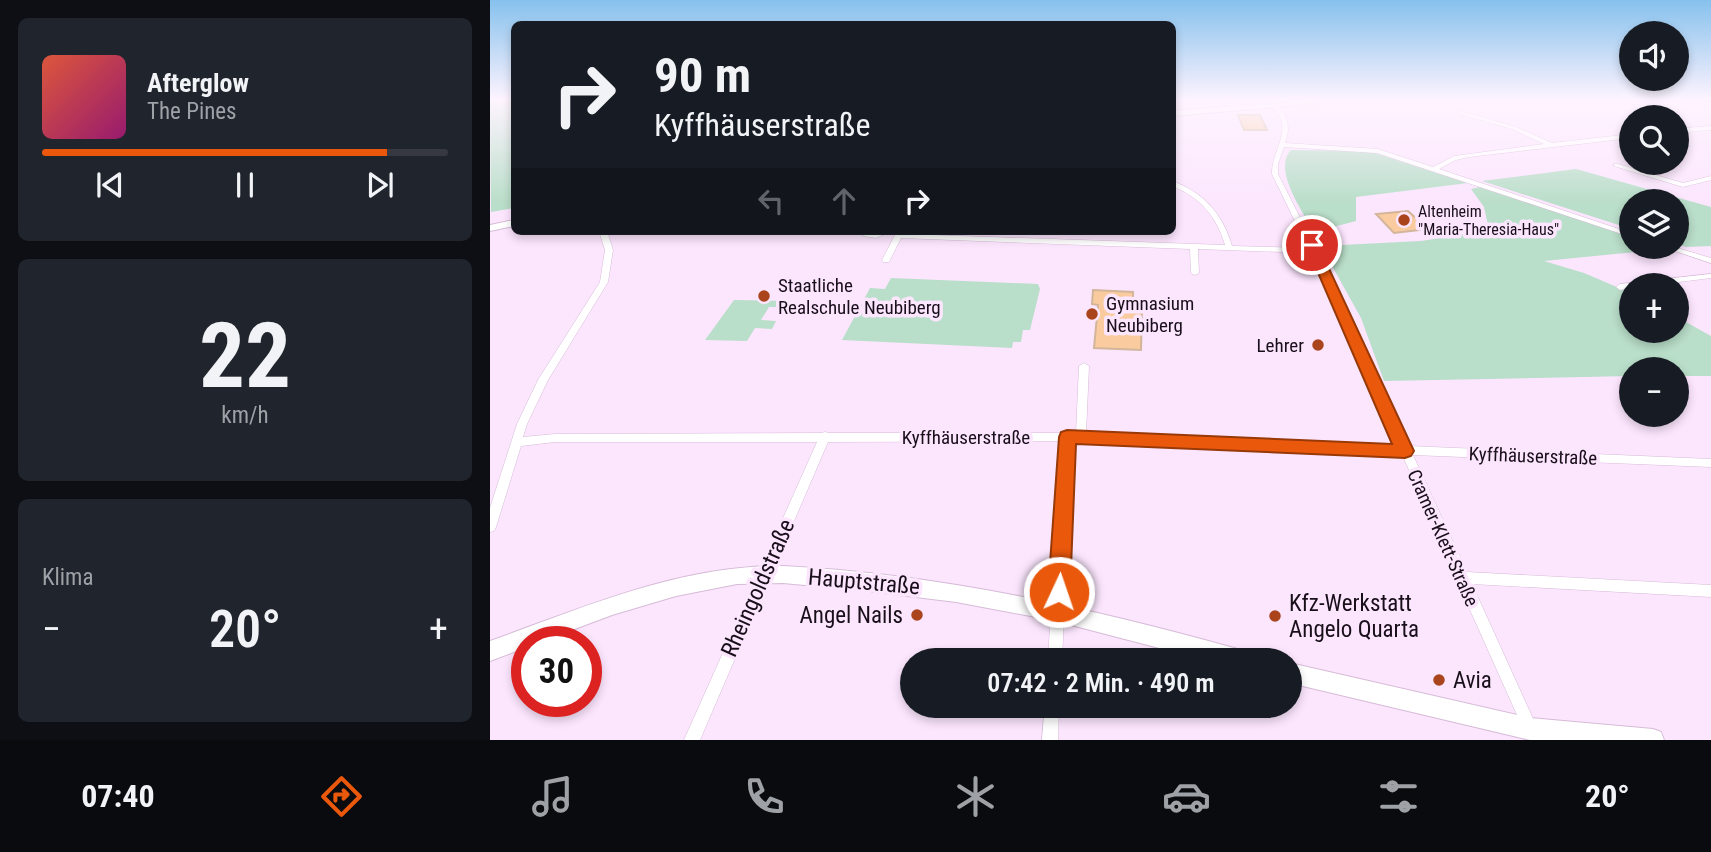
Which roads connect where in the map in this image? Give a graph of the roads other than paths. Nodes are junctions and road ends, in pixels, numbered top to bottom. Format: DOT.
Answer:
graph roads {
  1 [pos="1287,135"];
  2 [pos="1528,135"];
  3 [pos="1619,137"];
  4 [pos="1284,145"];
  5 [pos="1551,145"];
  6 [pos="1616,165"];
  7 [pos="1434,169"];
  8 [pos="1711,178"];
  9 [pos="1176,185"];
  10 [pos="511,224"];
  11 [pos="490,228"];
  12 [pos="1619,231"];
  13 [pos="604,235"];
  14 [pos="899,235"];
  15 [pos="924,235"];
  16 [pos="1194,246"];
  17 [pos="1229,247"];
  18 [pos="1315,251"];
  19 [pos="1689,254"];
  20 [pos="886,260"];
  21 [pos="1711,261"];
  22 [pos="1195,273"];
  23 [pos="1711,276"];
  24 [pos="1689,279"];
  25 [pos="1084,366"];
  26 [pos="825,436"];
  27 [pos="1074,437"];
  28 [pos="516,442"];
  29 [pos="1405,451"];
  30 [pos="1711,463"];
  31 [pos="490,527"];
  32 [pos="764,574"];
  33 [pos="1461,578"];
  34 [pos="1711,591"];
  35 [pos="1058,610"];
  36 [pos="1056,648"];
  37 [pos="1197,648"];
  38 [pos="490,651"];
  39 [pos="1302,676"];
  40 [pos="1051,718"];
  41 [pos="1532,734"];
  42 [pos="692,740"];
  43 [pos="1049,740"];
  44 [pos="1653,740"];
  1 -- 4 [label="street, Cramer-Klett-Straße"];
  2 -- 5 [label="street"];
  3 -- 5 [label="street"];
  4 -- 7 [label="street"];
  4 -- 18 [label="street, Cramer-Klett-Straße"];
  5 -- 7 [label="street"];
  6 -- 8 [label="street"];
  7 -- 12 [label="street"];
  9 -- 17 [label="street"];
  10 -- 11 [label="street"];
  13 -- 28 [label="street"];
  14 -- 20 [label="street"];
  15 -- 16 [label="street"];
  16 -- 17 [label="street"];
  16 -- 22 [label="street"];
  17 -- 18 [label="street"];
  18 -- 29 [label="street, Cramer-Klett-Straße"];
  19 -- 21 [label="street"];
  23 -- 24 [label="street"];
  25 -- 27 [label="street"];
  26 -- 27 [label="street, Kyffhäuserstraße"];
  26 -- 28 [label="street, Kyffhäuserstraße"];
  26 -- 32 [label="street, Rheingoldstraße"];
  27 -- 29 [label="street, Kyffhäuserstraße"];
  27 -- 35 [label="street"];
  28 -- 31 [label="street"];
  29 -- 30 [label="street, Kyffhäuserstraße"];
  29 -- 33 [label="street, Cramer-Klett-Straße"];
  32 -- 35 [label="street, Hauptstraße"];
  32 -- 38 [label="street, Hauptstraße"];
  32 -- 42 [label="street, Rheingoldstraße"];
  33 -- 34 [label="street"];
  33 -- 41 [label="street, Cramer-Klett-Straße"];
  35 -- 36 [label="street"];
  35 -- 37 [label="street, Hauptstraße"];
  39 -- 41 [label="street"];
  40 -- 43 [label="street"];
  41 -- 44 [label="street"];
}
